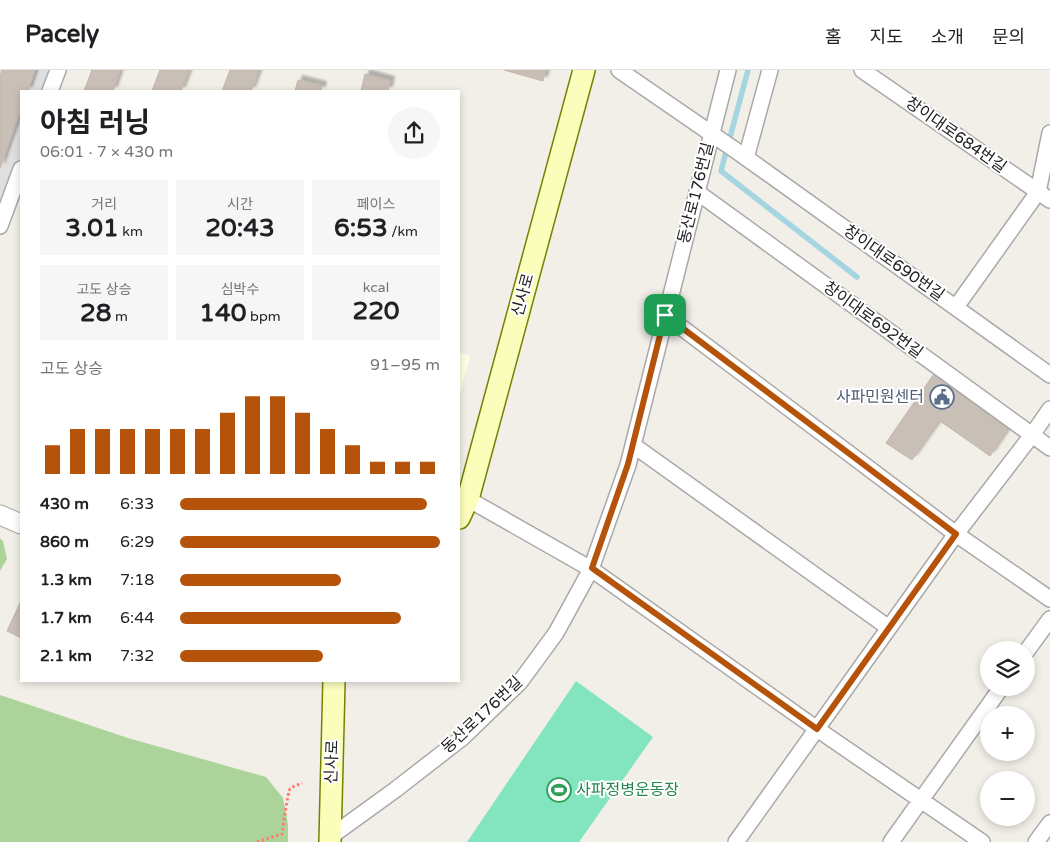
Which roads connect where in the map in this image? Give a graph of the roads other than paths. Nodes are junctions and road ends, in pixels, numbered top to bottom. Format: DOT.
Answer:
graph roads {
  1 [pos="58,70"];
  2 [pos="584,70"];
  3 [pos="619,70"];
  4 [pos="728,70"];
  5 [pos="770,70"];
  6 [pos="862,70"];
  7 [pos="50,90"];
  8 [pos="1050,132"];
  9 [pos="715,136"];
  10 [pos="742,155"];
  11 [pos="20,172"];
  12 [pos="697,192"];
  13 [pos="1044,196"];
  14 [pos="0,226"];
  15 [pos="956,307"];
  16 [pos="665,315"];
  17 [pos="1050,375"];
  18 [pos="1050,409"];
  19 [pos="1032,435"];
  20 [pos="633,445"];
  21 [pos="1050,448"];
  22 [pos="468,499"];
  23 [pos="0,515"];
  24 [pos="460,516"];
  25 [pos="20,524"];
  26 [pos="956,534"];
  27 [pos="592,568"];
  28 [pos="1050,599"];
  29 [pos="1050,619"];
  30 [pos="889,628"];
  31 [pos="1034,641"];
  32 [pos="334,682"];
  33 [pos="995,696"];
  34 [pos="817,729"];
  35 [pos="921,800"];
  36 [pos="1050,823"];
  37 [pos="330,839"];
  38 [pos="736,842"];
  39 [pos="891,842"];
  40 [pos="982,842"];
  41 [pos="1036,842"];
  1 -- 7 [label="street"];
  2 -- 22 [label="main road, 신사로"];
  3 -- 9 [label="street"];
  4 -- 9 [label="street, 동산로176번길"];
  5 -- 10 [label="street"];
  6 -- 13 [label="street, 창이대로684번길"];
  8 -- 13 [label="street"];
  9 -- 10 [label="street, 창이대로690번길"];
  9 -- 12 [label="street, 동산로176번길"];
  10 -- 15 [label="street, 창이대로690번길"];
  11 -- 14 [label="street"];
  12 -- 16 [label="street, 동산로176번길"];
  12 -- 19 [label="street, 창이대로692번길"];
  13 -- 15 [label="street"];
  15 -- 17 [label="street, 창이대로690번길"];
  16 -- 20 [label="street, 동산로176번길"];
  16 -- 26 [label="street"];
  18 -- 19 [label="street"];
  19 -- 21 [label="street, 창이대로692번길"];
  19 -- 26 [label="street"];
  20 -- 27 [label="street, 동산로176번길"];
  20 -- 30 [label="street"];
  22 -- 24 [label="main road, 신사로"];
  22 -- 27 [label="street"];
  23 -- 25 [label="street"];
  26 -- 28 [label="street"];
  26 -- 30 [label="street"];
  27 -- 34 [label="street"];
  27 -- 37 [label="street, 동산로176번길"];
  29 -- 31 [label="street"];
  30 -- 34 [label="street"];
  32 -- 37 [label="main road, 신사로"];
  33 -- 35 [label="street"];
  34 -- 35 [label="street"];
  34 -- 38 [label="street"];
  35 -- 39 [label="street"];
  35 -- 40 [label="street"];
  36 -- 41 [label="street"];
}
